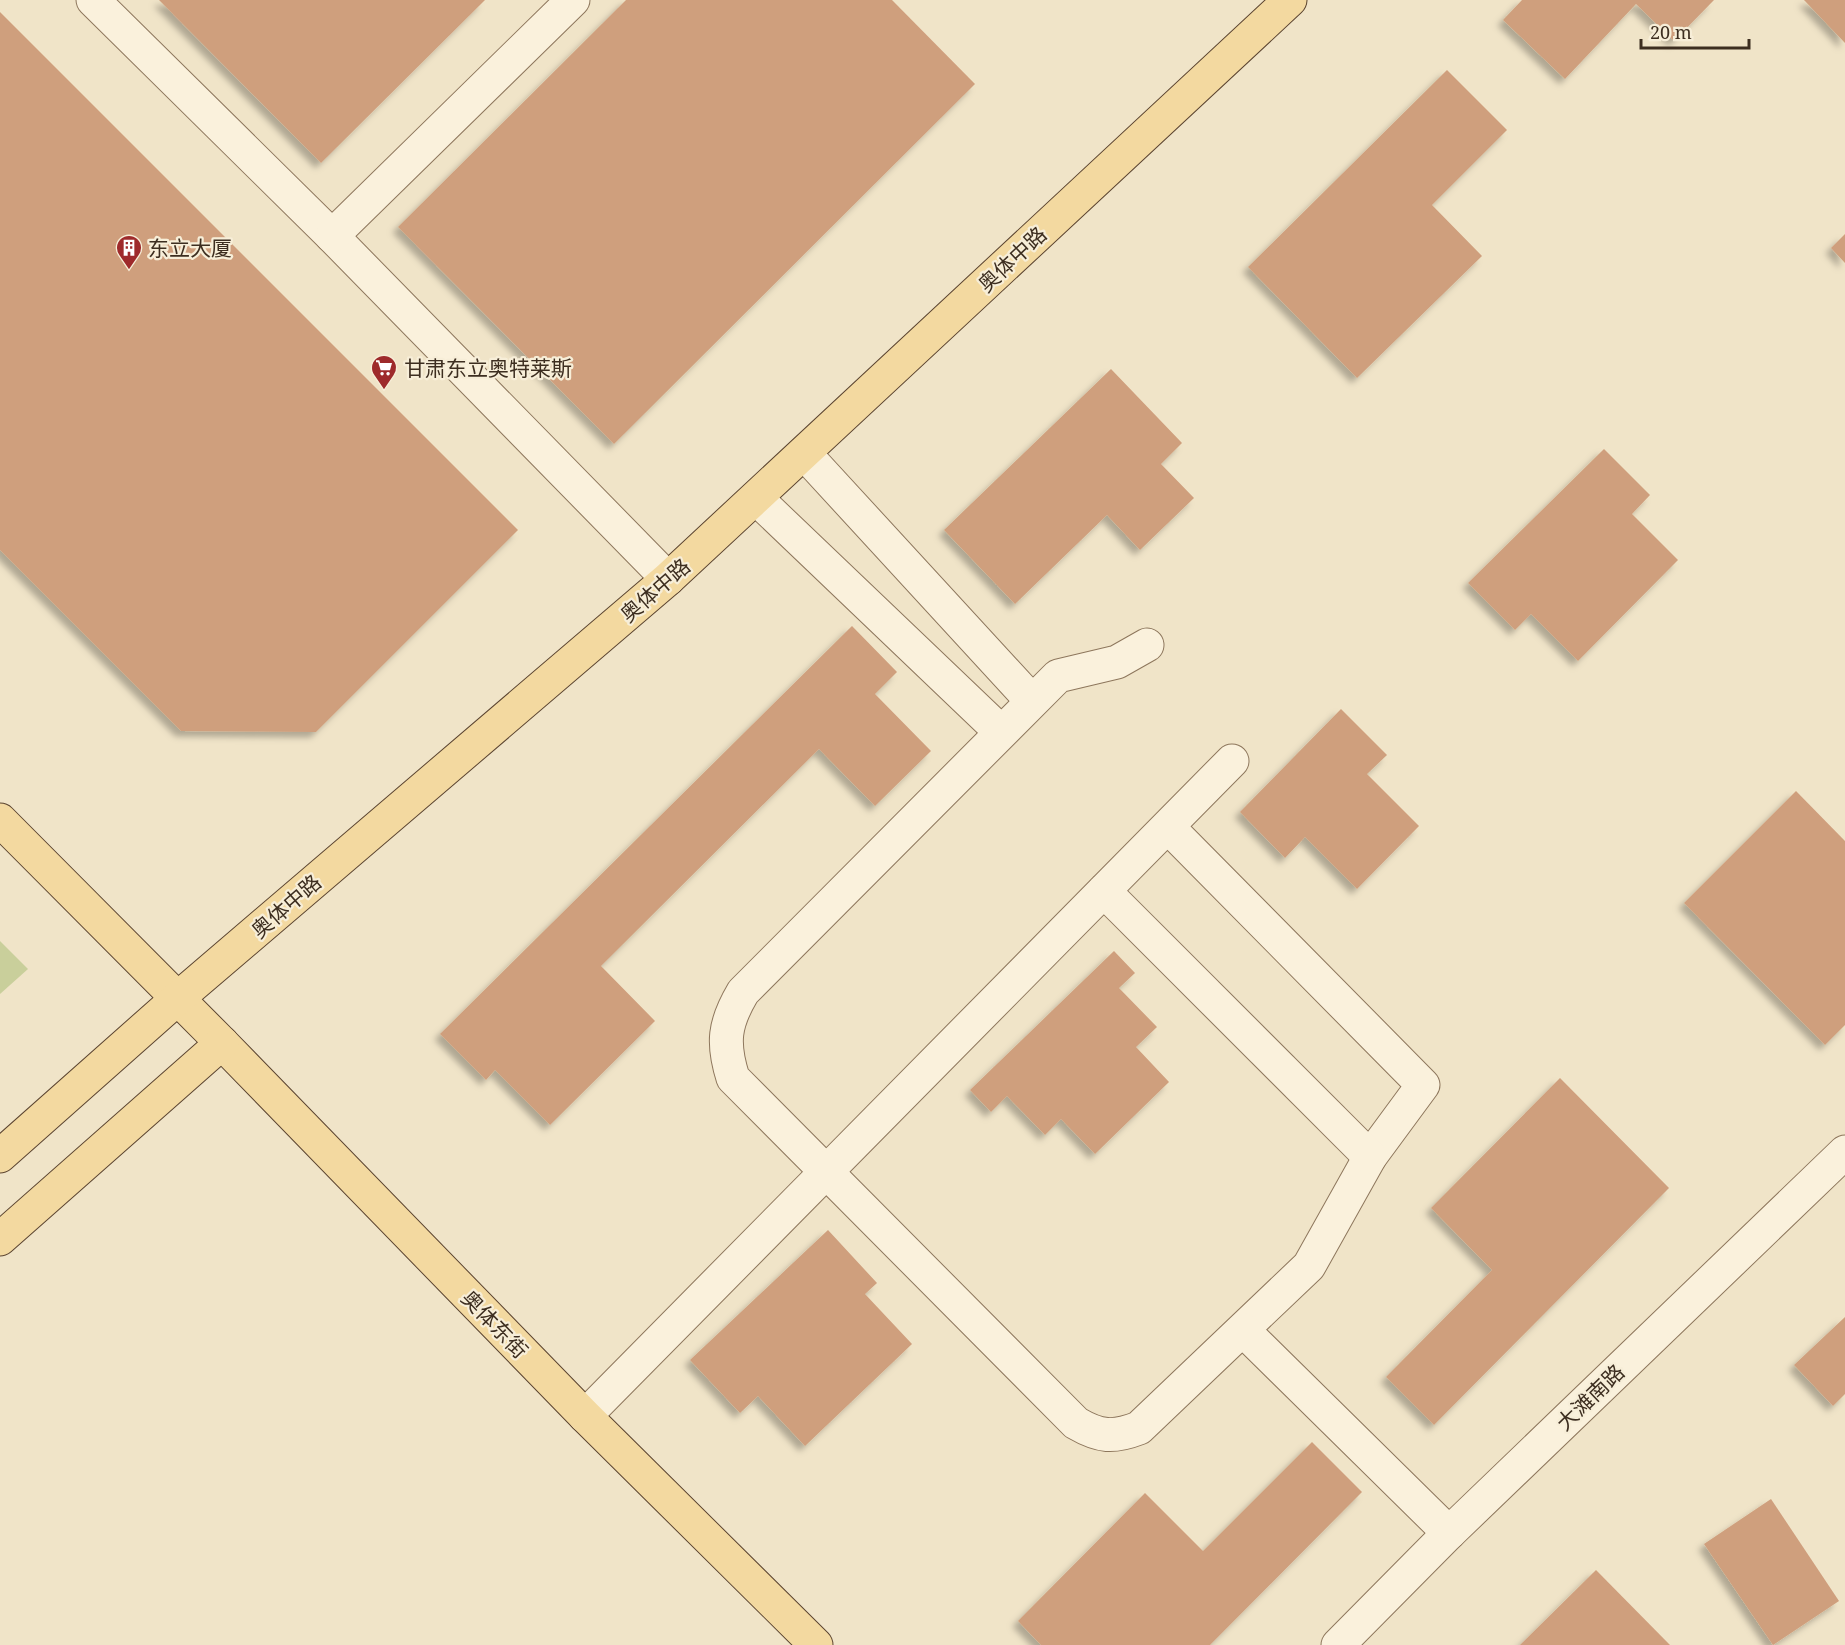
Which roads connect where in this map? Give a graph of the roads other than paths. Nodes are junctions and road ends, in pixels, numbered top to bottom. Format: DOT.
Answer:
graph roads {
  1 [pos="93,0"];
  2 [pos="573,0"];
  3 [pos="1290,0"];
  4 [pos="332,236"];
  5 [pos="804,453"];
  6 [pos="756,498"];
  7 [pos="668,579"];
  8 [pos="1148,645"];
  9 [pos="1032,700"];
  10 [pos="1001,732"];
  11 [pos="1232,762"];
  12 [pos="0,820"];
  13 [pos="1168,827"];
  14 [pos="1104,891"];
  15 [pos="178,998"];
  16 [pos="222,1043"];
  17 [pos="1845,1152"];
  18 [pos="0,1156"];
  19 [pos="1370,1157"];
  20 [pos="826,1174"];
  21 [pos="0,1239"];
  22 [pos="1243,1330"];
  23 [pos="585,1416"];
  24 [pos="1449,1533"];
  25 [pos="816,1645"];
  26 [pos="1338,1645"];
  1 -- 4 [label="street"];
  2 -- 4 [label="street"];
  3 -- 5 [label="main road, 奥体中路"];
  4 -- 7 [label="street"];
  5 -- 6 [label="main road, 奥体中路"];
  5 -- 9 [label="street"];
  6 -- 7 [label="main road, 奥体中路"];
  6 -- 10 [label="street"];
  7 -- 15 [label="main road, 奥体中路"];
  8 -- 9 [label="street"];
  9 -- 10 [label="street"];
  10 -- 20 [label="street"];
  11 -- 13 [label="street"];
  12 -- 15 [label="main road, 奥体东街"];
  13 -- 14 [label="street"];
  13 -- 19 [label="street"];
  14 -- 19 [label="street"];
  14 -- 20 [label="street"];
  15 -- 16 [label="main road, 奥体东街"];
  15 -- 18 [label="main road, 奥体中路"];
  16 -- 21 [label="main road"];
  16 -- 23 [label="main road, 奥体东街"];
  17 -- 24 [label="street, 大滩南路"];
  19 -- 22 [label="street"];
  20 -- 22 [label="street"];
  20 -- 23 [label="street"];
  22 -- 24 [label="street"];
  23 -- 25 [label="main road, 奥体东街"];
  24 -- 26 [label="street, 大滩南路"];
}
